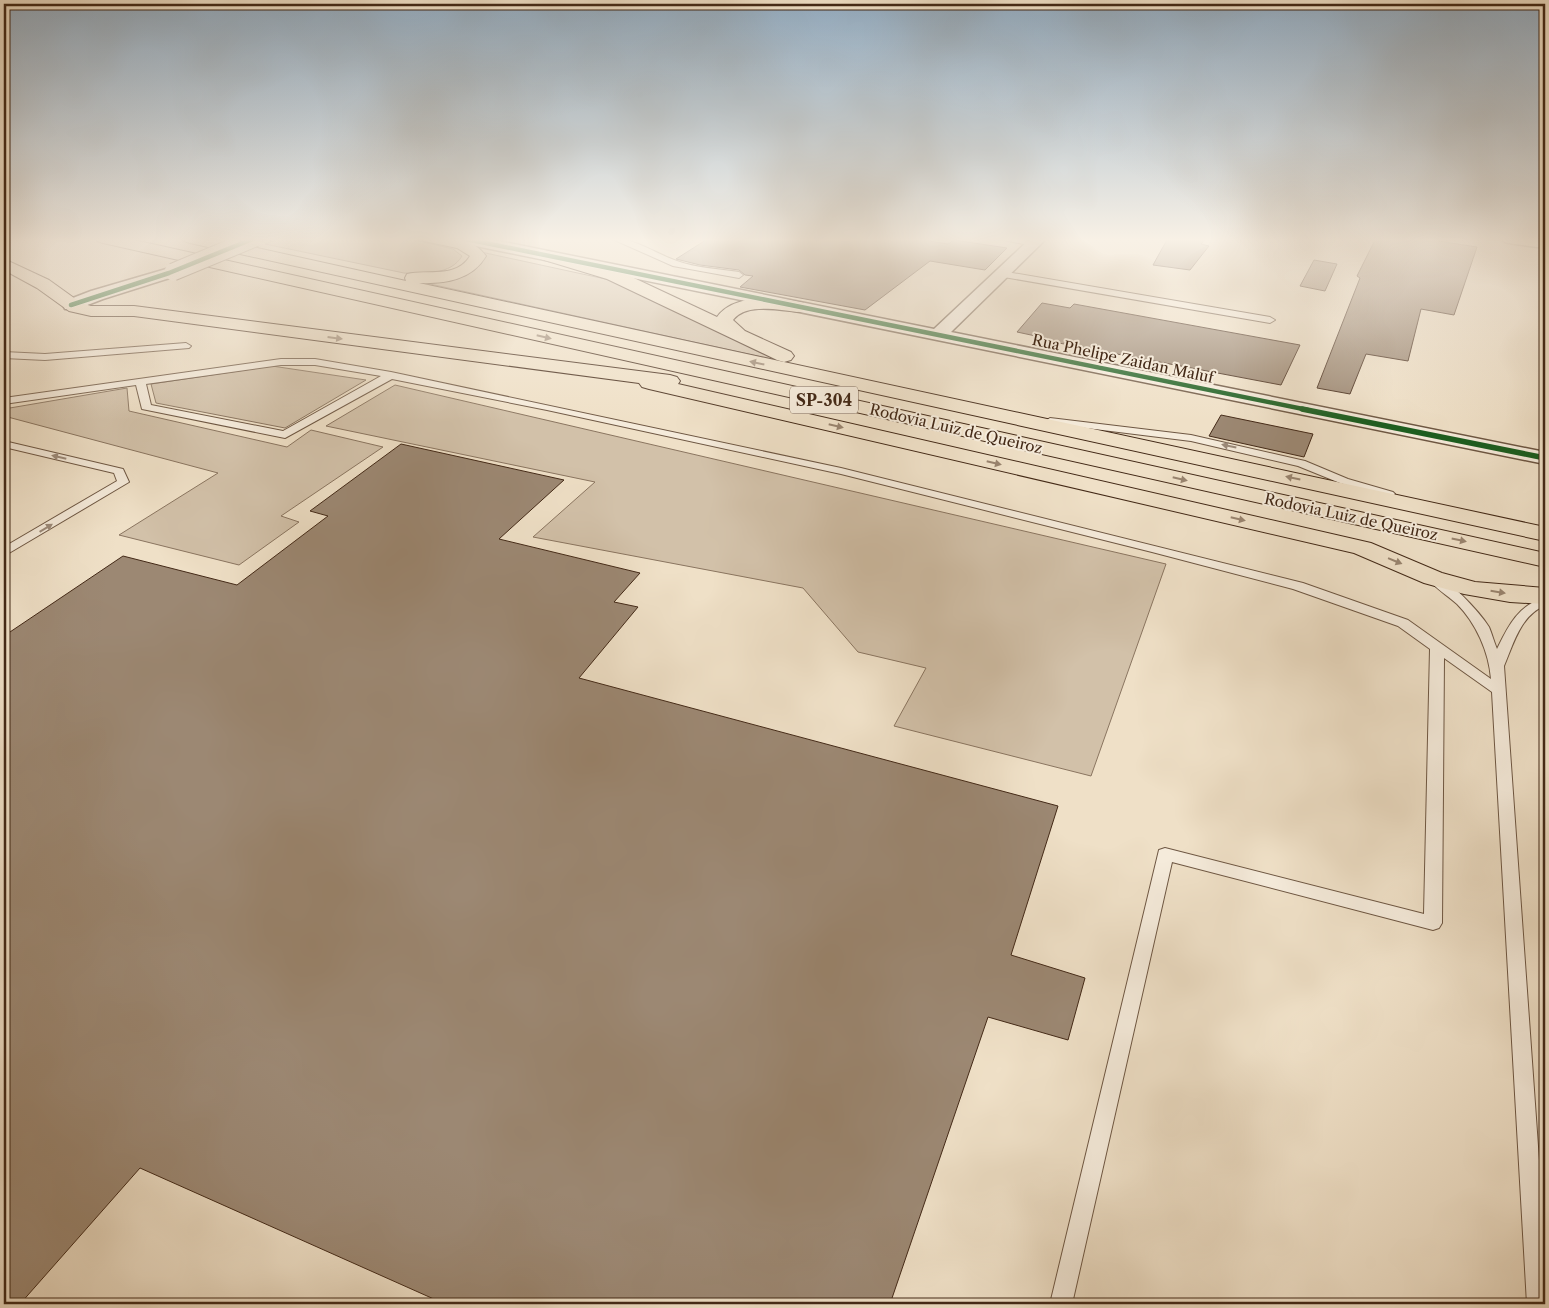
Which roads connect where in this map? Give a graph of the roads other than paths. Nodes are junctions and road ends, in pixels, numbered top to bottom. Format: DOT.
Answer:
graph roads {
  1 [pos="62,299"];
  2 [pos="85,299"];
  3 [pos="124,299"];
  4 [pos="376,299"];
  5 [pos="470,299"];
  6 [pos="662,299"];
  7 [pos="758,299"];
  8 [pos="975,299"];
  9 [pos="1147,299"];
  10 [pos="70,305"];
  11 [pos="797,307"];
  12 [pos="103,311"];
  13 [pos="1270,320"];
  14 [pos="938,334"];
  15 [pos="742,338"];
  16 [pos="186,346"];
  17 [pos="4,355"];
  18 [pos="601,372"];
  19 [pos="391,375"];
  20 [pos="140,381"];
  21 [pos="4,401"];
  22 [pos="962,408"];
  23 [pos="4,444"];
  24 [pos="1545,458"];
  25 [pos="1155,473"];
  26 [pos="1545,533"];
  27 [pos="4,552"];
  28 [pos="1545,560"];
  29 [pos="1433,578"];
  30 [pos="1545,596"];
  31 [pos="1545,602"];
  32 [pos="1437,647"];
  33 [pos="1497,666"];
  34 [pos="1499,691"];
  35 [pos="1061,1304"];
  36 [pos="1538,1304"];
  1 -- 10 [label="highway"];
  2 -- 10 [label="street"];
  3 -- 12 [label="street"];
  4 -- 25 [label="highway, Rodovia Luiz de Queiroz / SP-304, one-way"];
  22 -- 5 [label="highway, Rodovia Luiz de Queiroz / SP-304, one-way"];
  6 -- 15 [label="highway"];
  7 -- 11 [label="street, Rua Phelipe Zaidan Maluf"];
  8 -- 14 [label="street"];
  9 -- 13 [label="lane"];
  10 -- 12 [label="highway"];
  11 -- 14 [label="street, Rua Phelipe Zaidan Maluf"];
  11 -- 15 [label="highway"];
  12 -- 18 [label="highway, one-way"];
  14 -- 24 [label="street, Rua Phelipe Zaidan Maluf"];
  15 -- 22 [label="highway"];
  16 -- 17 [label="lane"];
  18 -- 25 [label="highway"];
  18 -- 29 [label="highway, one-way"];
  19 -- 20 [label="lane"];
  19 -- 20 [label="lane"];
  19 -- 32 [label="lane"];
  20 -- 21 [label="lane"];
  26 -- 22 [label="highway, Rodovia Luiz de Queiroz / SP-304, one-way"];
  27 -- 23 [label="lane, one-way"];
  25 -- 28 [label="highway, Rodovia Luiz de Queiroz / SP-304, one-way"];
  29 -- 30 [label="highway, one-way"];
  29 -- 33 [label="lane"];
  31 -- 33 [label="lane"];
  32 -- 34 [label="lane"];
  32 -- 35 [label="lane"];
  33 -- 34 [label="lane"];
  34 -- 36 [label="lane"];
}
